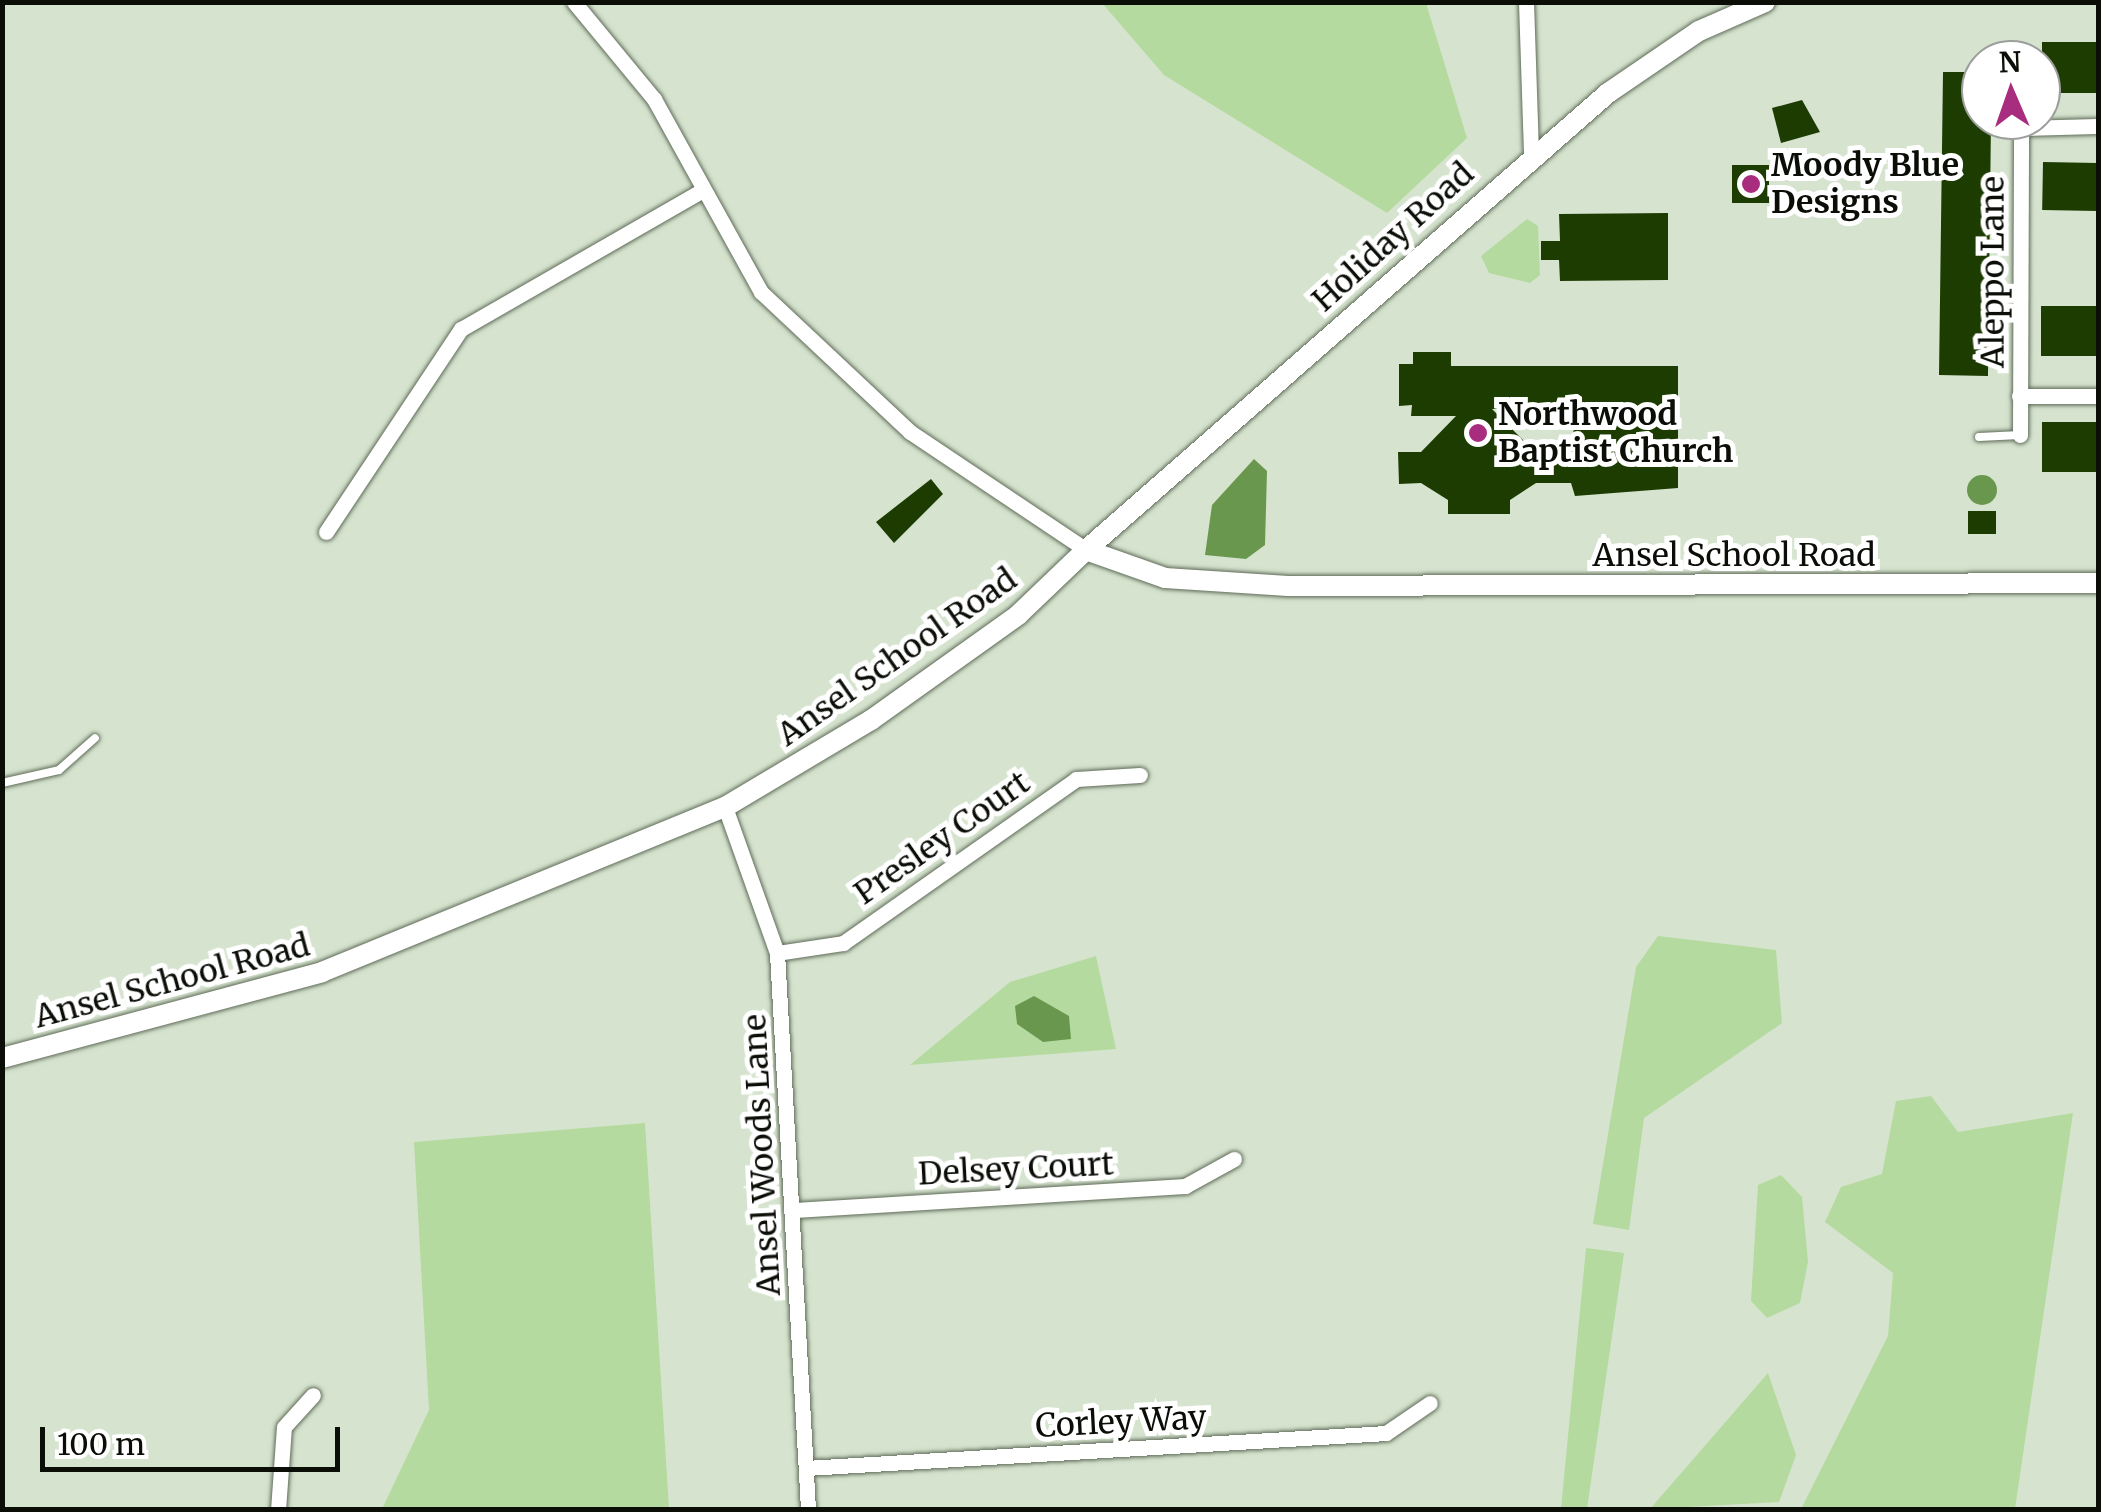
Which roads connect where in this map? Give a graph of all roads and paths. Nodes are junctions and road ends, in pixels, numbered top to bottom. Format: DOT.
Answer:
graph roads {
  1 [pos="574,2"];
  2 [pos="1526,2"];
  3 [pos="1764,2"];
  4 [pos="2098,126"];
  5 [pos="1531,155"];
  6 [pos="699,192"];
  7 [pos="2020,396"];
  8 [pos="2098,396"];
  9 [pos="2020,434"];
  10 [pos="1980,437"];
  11 [pos="326,532"];
  12 [pos="1086,550"];
  13 [pos="2098,583"];
  14 [pos="95,738"];
  15 [pos="1140,775"];
  16 [pos="2,783"];
  17 [pos="725,807"];
  18 [pos="777,953"];
  19 [pos="2,1058"];
  20 [pos="1234,1158"];
  21 [pos="794,1210"];
  22 [pos="313,1396"];
  23 [pos="1430,1402"];
  24 [pos="806,1468"];
  25 [pos="278,1510"];
  26 [pos="808,1510"];
  1 -- 6 [label="street"];
  2 -- 5 [label="street"];
  3 -- 5 [label="street, Holiday Road"];
  4 -- 7 [label="street, Aleppo Lane"];
  5 -- 12 [label="street, Holiday Road"];
  6 -- 11 [label="street"];
  6 -- 12 [label="street"];
  7 -- 8 [label="street"];
  7 -- 9 [label="street, Aleppo Lane"];
  9 -- 10 [label="lane"];
  12 -- 13 [label="street, Ansel School Road"];
  12 -- 17 [label="street, Ansel School Road"];
  14 -- 16 [label="lane"];
  15 -- 18 [label="street, Presley Court"];
  17 -- 18 [label="street, Ansel Woods Lane"];
  17 -- 19 [label="street, Ansel School Road"];
  18 -- 21 [label="street, Ansel Woods Lane"];
  20 -- 21 [label="street, Delsey Court"];
  21 -- 24 [label="street, Ansel Woods Lane"];
  22 -- 25 [label="street"];
  23 -- 24 [label="street, Corley Way"];
  24 -- 26 [label="street, Ansel Woods Lane"];
}
